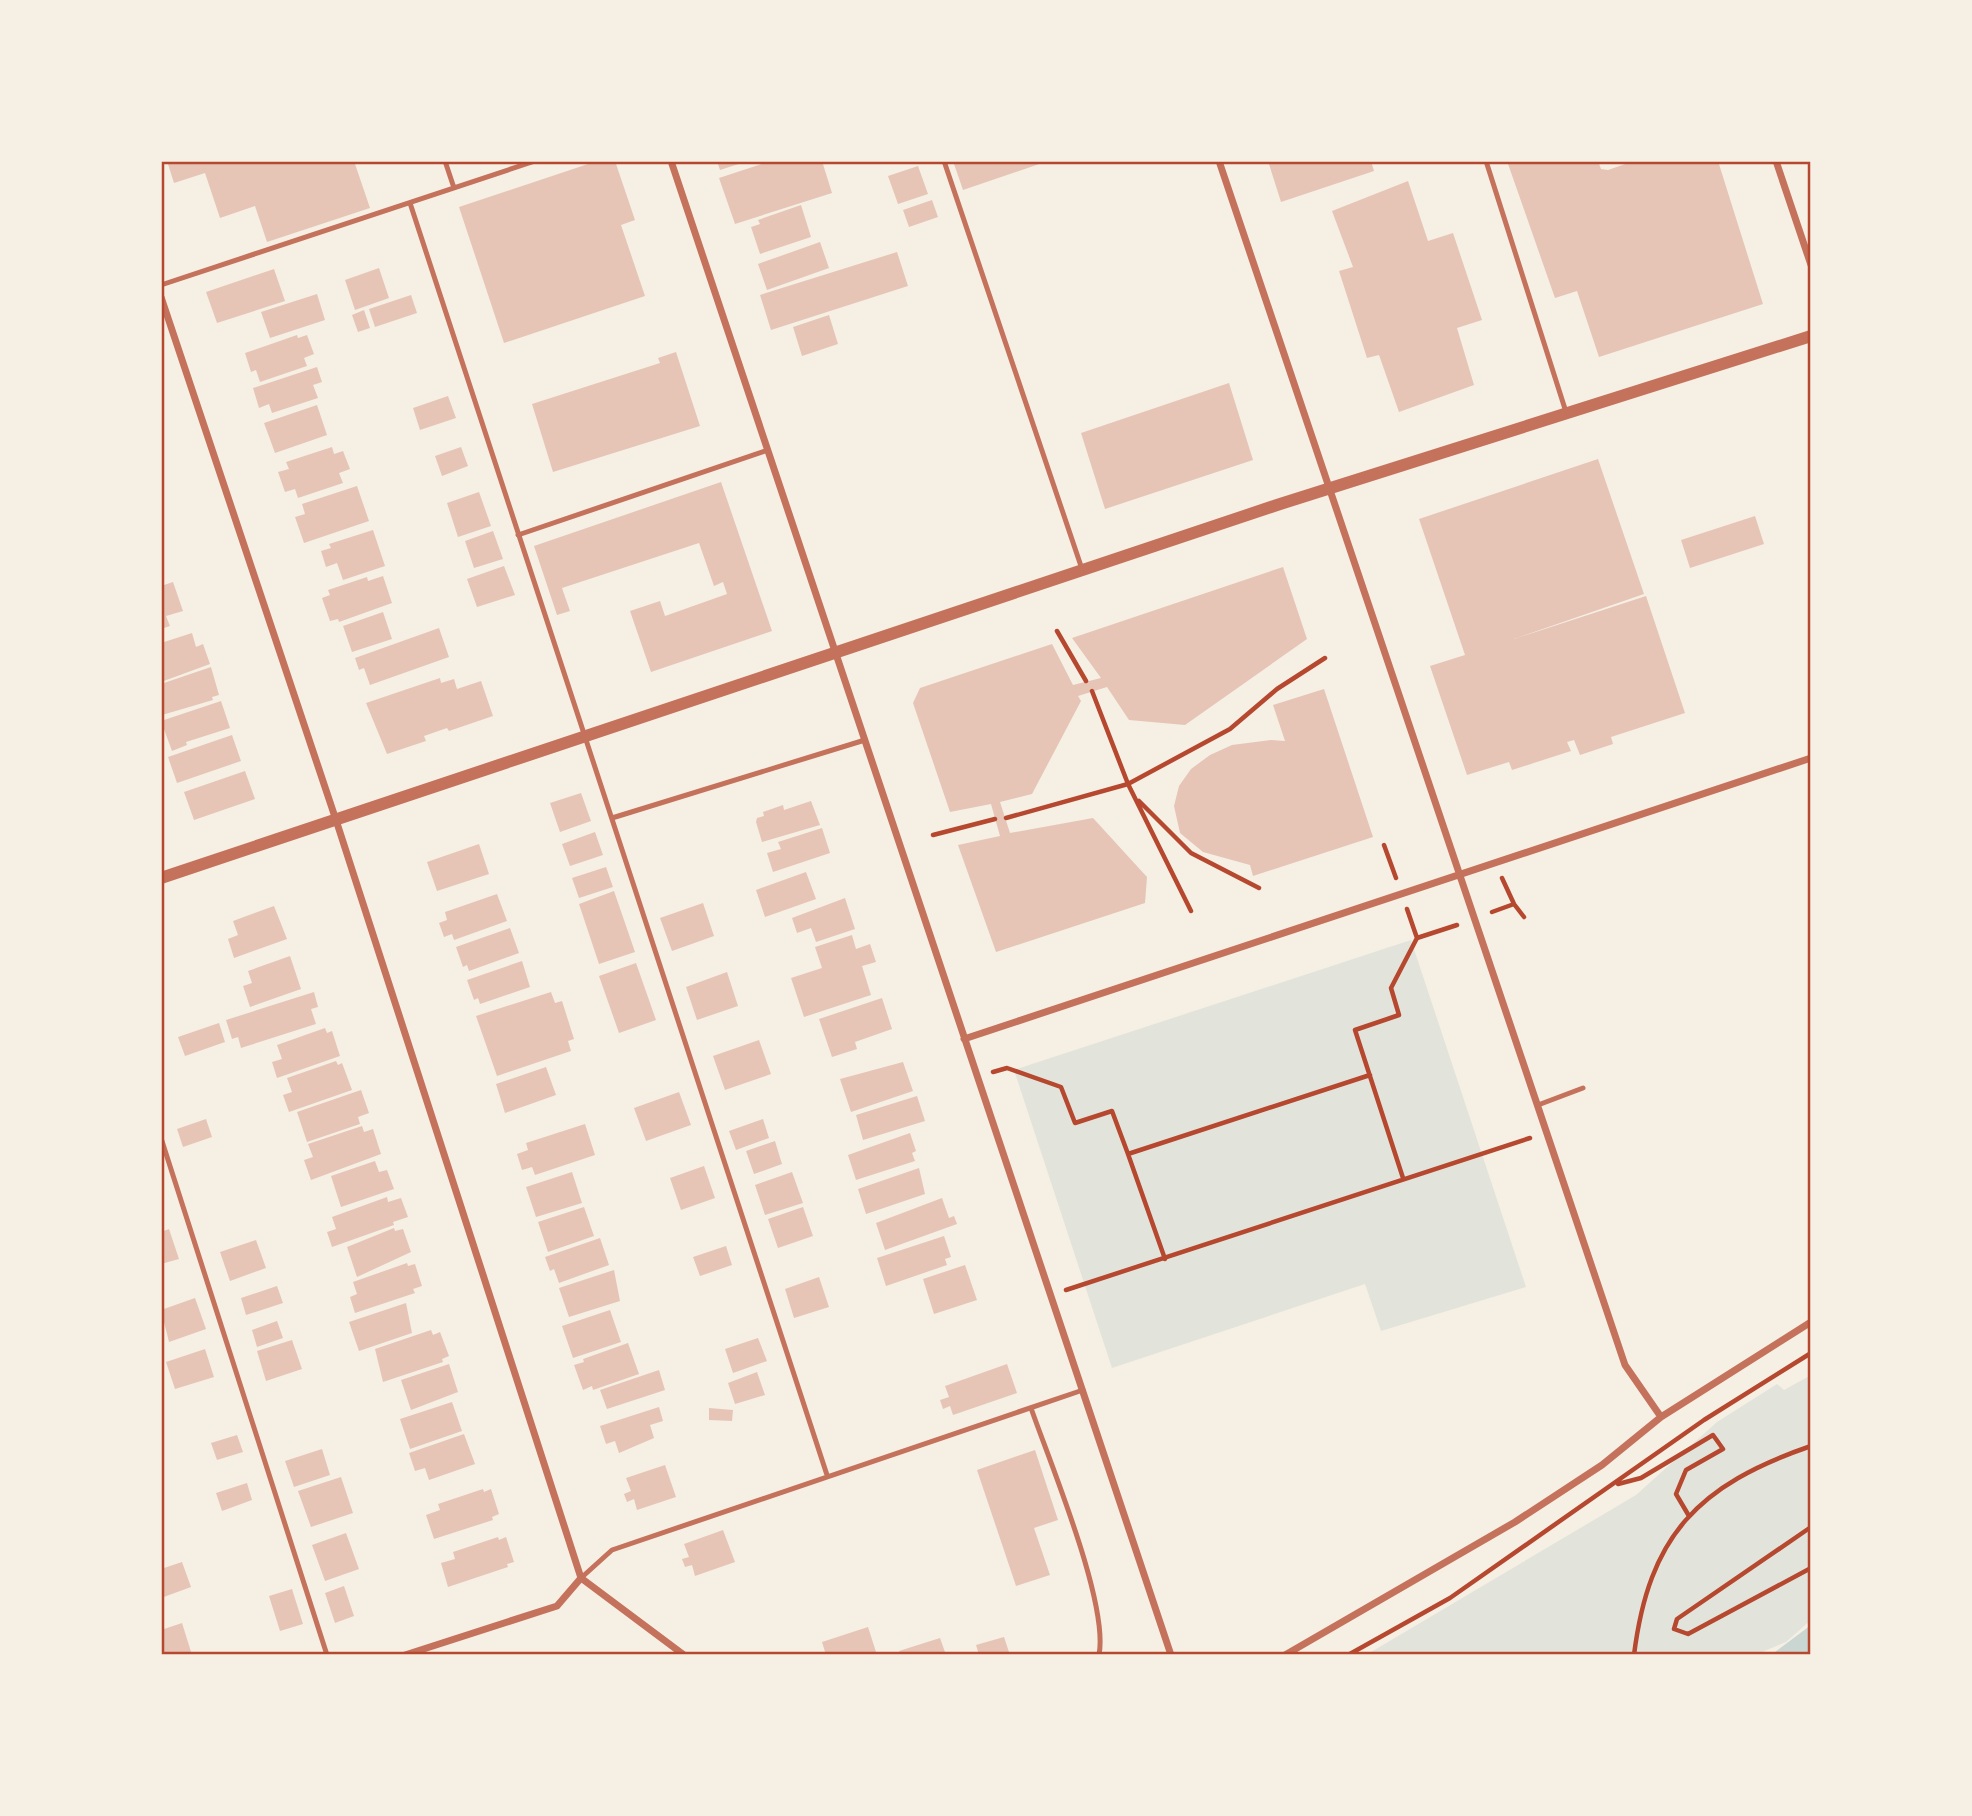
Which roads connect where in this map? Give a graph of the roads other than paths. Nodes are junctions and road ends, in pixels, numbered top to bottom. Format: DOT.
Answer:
graph roads {
  1 [pos="445,161"];
  2 [pos="535,161"];
  3 [pos="671,161"];
  4 [pos="944,161"];
  5 [pos="1219,161"];
  6 [pos="1486,161"];
  7 [pos="1776,161"];
  8 [pos="454,188"];
  9 [pos="410,203"];
  10 [pos="1811,265"];
  11 [pos="161,285"];
  12 [pos="161,298"];
  13 [pos="1811,335"];
  14 [pos="1567,415"];
  15 [pos="768,450"];
  16 [pos="1331,489"];
  17 [pos="518,535"];
  18 [pos="1082,570"];
  19 [pos="835,653"];
  20 [pos="585,735"];
  21 [pos="864,740"];
  22 [pos="1811,758"];
  23 [pos="612,818"];
  24 [pos="336,820"];
  25 [pos="1460,874"];
  26 [pos="161,878"];
  27 [pos="964,1039"];
  28 [pos="1583,1088"];
  29 [pos="1538,1105"];
  30 [pos="161,1138"];
  31 [pos="1811,1322"];
  32 [pos="1083,1391"];
  33 [pos="1031,1408"];
  34 [pos="1661,1417"];
  35 [pos="827,1475"];
  36 [pos="581,1578"];
  37 [pos="327,1655"];
  38 [pos="405,1655"];
  39 [pos="684,1655"];
  40 [pos="1099,1655"];
  41 [pos="1171,1655"];
  42 [pos="1285,1655"];
  1 -- 8 [label="lane"];
  2 -- 8 [label="lane"];
  3 -- 15 [label="street"];
  4 -- 18 [label="lane"];
  5 -- 16 [label="street"];
  6 -- 14 [label="lane"];
  7 -- 10 [label="street"];
  8 -- 9 [label="lane"];
  9 -- 11 [label="lane"];
  9 -- 17 [label="lane"];
  12 -- 24 [label="street"];
  13 -- 14 [label="street"];
  14 -- 16 [label="street"];
  15 -- 17 [label="lane"];
  15 -- 19 [label="street"];
  16 -- 18 [label="street"];
  16 -- 25 [label="street"];
  17 -- 20 [label="lane"];
  18 -- 19 [label="street"];
  19 -- 20 [label="street"];
  19 -- 21 [label="street"];
  20 -- 23 [label="lane"];
  20 -- 24 [label="street"];
  21 -- 23 [label="lane"];
  21 -- 27 [label="street"];
  22 -- 25 [label="street"];
  23 -- 35 [label="lane"];
  24 -- 26 [label="street"];
  24 -- 36 [label="street"];
  25 -- 27 [label="street"];
  25 -- 29 [label="street"];
  27 -- 32 [label="street"];
  28 -- 29 [label="lane"];
  29 -- 34 [label="street"];
  30 -- 37 [label="lane"];
  31 -- 34 [label="street"];
  32 -- 33 [label="lane"];
  32 -- 41 [label="street"];
  33 -- 35 [label="lane"];
  33 -- 40 [label="lane"];
  34 -- 42 [label="street"];
  35 -- 36 [label="lane"];
  36 -- 38 [label="street"];
  36 -- 39 [label="street"];
}
